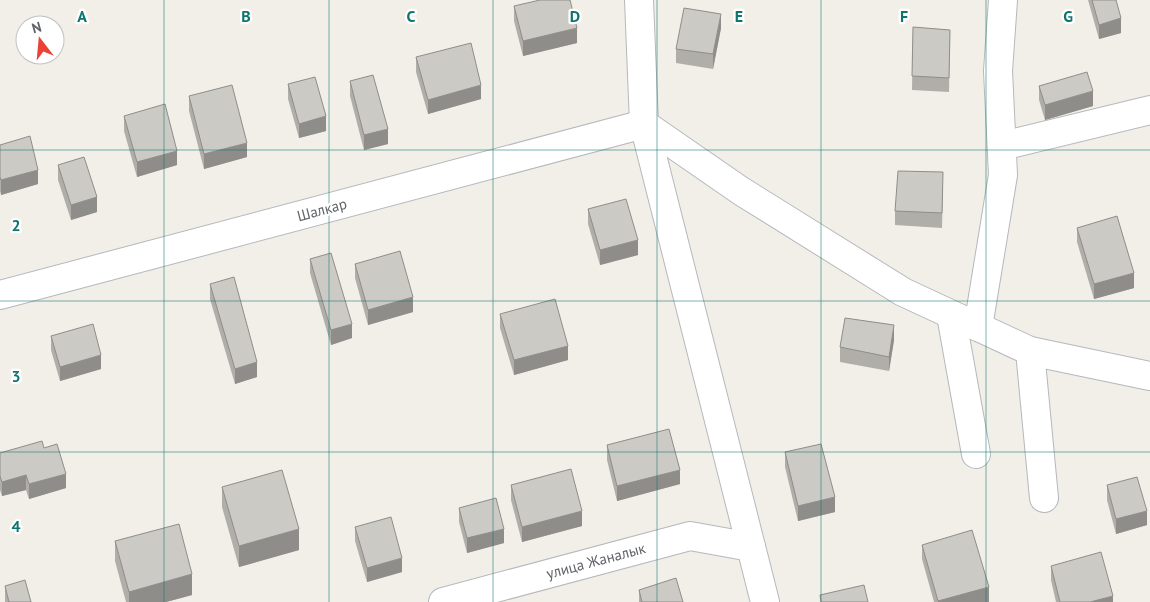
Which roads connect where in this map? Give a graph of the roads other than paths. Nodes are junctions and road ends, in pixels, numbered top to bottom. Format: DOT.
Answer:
graph roads {
  1 [pos="639,0"];
  2 [pos="1003,0"];
  3 [pos="1150,110"];
  4 [pos="644,124"];
  5 [pos="1002,146"];
  6 [pos="0,295"];
  7 [pos="951,315"];
  8 [pos="978,327"];
  9 [pos="1030,351"];
  10 [pos="1150,376"];
  11 [pos="976,454"];
  12 [pos="1044,498"];
  13 [pos="751,547"];
  14 [pos="442,602"];
  15 [pos="765,602"];
  1 -- 4 [label="street"];
  2 -- 5 [label="street"];
  3 -- 5 [label="street"];
  4 -- 6 [label="street, Шалкар"];
  4 -- 7 [label="street"];
  4 -- 13 [label="street"];
  5 -- 8 [label="street"];
  7 -- 8 [label="street"];
  7 -- 11 [label="street"];
  8 -- 9 [label="street"];
  9 -- 10 [label="street"];
  9 -- 12 [label="street"];
  13 -- 14 [label="street, улица Жаналык"];
  13 -- 15 [label="street"];
}
